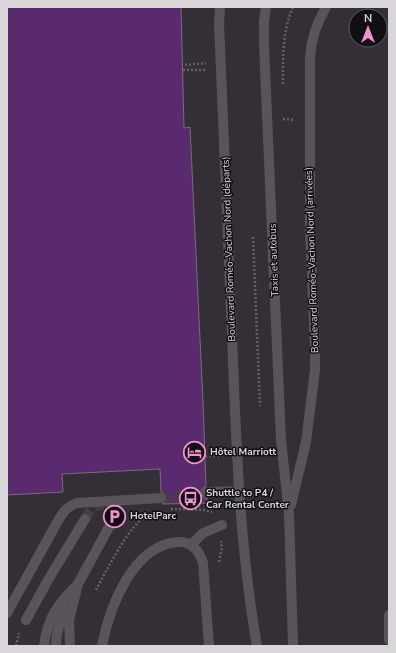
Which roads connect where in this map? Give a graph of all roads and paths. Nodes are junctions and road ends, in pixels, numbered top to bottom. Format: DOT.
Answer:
graph roads {
  1 [pos="220,7"];
  2 [pos="266,7"];
  3 [pos="293,7"];
  4 [pos="326,7"];
  5 [pos="185,65"];
  6 [pos="221,66"];
  7 [pos="183,70"];
  8 [pos="283,89"];
  9 [pos="283,112"];
  10 [pos="283,120"];
  11 [pos="253,237"];
  12 [pos="260,406"];
  13 [pos="223,455"];
  14 [pos="205,457"];
  15 [pos="240,491"];
  16 [pos="206,492"];
  17 [pos="161,498"];
  18 [pos="176,504"];
  19 [pos="176,509"];
  20 [pos="165,510"];
  21 [pos="154,512"];
  22 [pos="214,513"];
  23 [pos="289,513"];
  24 [pos="115,516"];
  25 [pos="85,519"];
  26 [pos="222,525"];
  27 [pos="191,545"];
  28 [pos="78,584"];
  29 [pos="96,590"];
  30 [pos="73,603"];
  31 [pos="7,613"];
  32 [pos="389,615"];
  33 [pos="26,620"];
  34 [pos="20,630"];
  35 [pos="389,640"];
  36 [pos="16,646"];
  37 [pos="44,646"];
  38 [pos="56,646"];
  39 [pos="70,646"];
  40 [pos="102,646"];
  41 [pos="209,646"];
  42 [pos="257,646"];
  43 [pos="293,646"];
  1 -- 6 [label="street, Boulevard Roméo-Vachon Nord (départs)"];
  2 -- 23 [label="street, Taxis et autobus"];
  3 -- 8 [label="path"];
  4 -- 23 [label="street, Boulevard Roméo-Vachon Nord (arrivées)"];
  5 -- 6 [label="path"];
  6 -- 7 [label="path"];
  6 -- 15 [label="street, Boulevard Roméo-Vachon Nord (départs)"];
  9 -- 10 [label="path"];
  11 -- 12 [label="path"];
  13 -- 14 [label="path"];
  15 -- 16 [label="street"];
  15 -- 42 [label="street, Boulevard Roméo-Vachon Nord (départs)"];
  17 -- 31 [label="street"];
  18 -- 19 [label="path"];
  19 -- 20 [label="path"];
  19 -- 22 [label="path"];
  21 -- 29 [label="path"];
  23 -- 43 [label="street"];
  24 -- 28 [label="street"];
  25 -- 33 [label="street"];
  26 -- 27 [label="street"];
  27 -- 40 [label="street"];
  27 -- 41 [label="street"];
  28 -- 30 [label="street"];
  28 -- 37 [label="street"];
  30 -- 38 [label="street"];
  30 -- 39 [label="street"];
  32 -- 35 [label="street"];
  34 -- 36 [label="path"];
}
